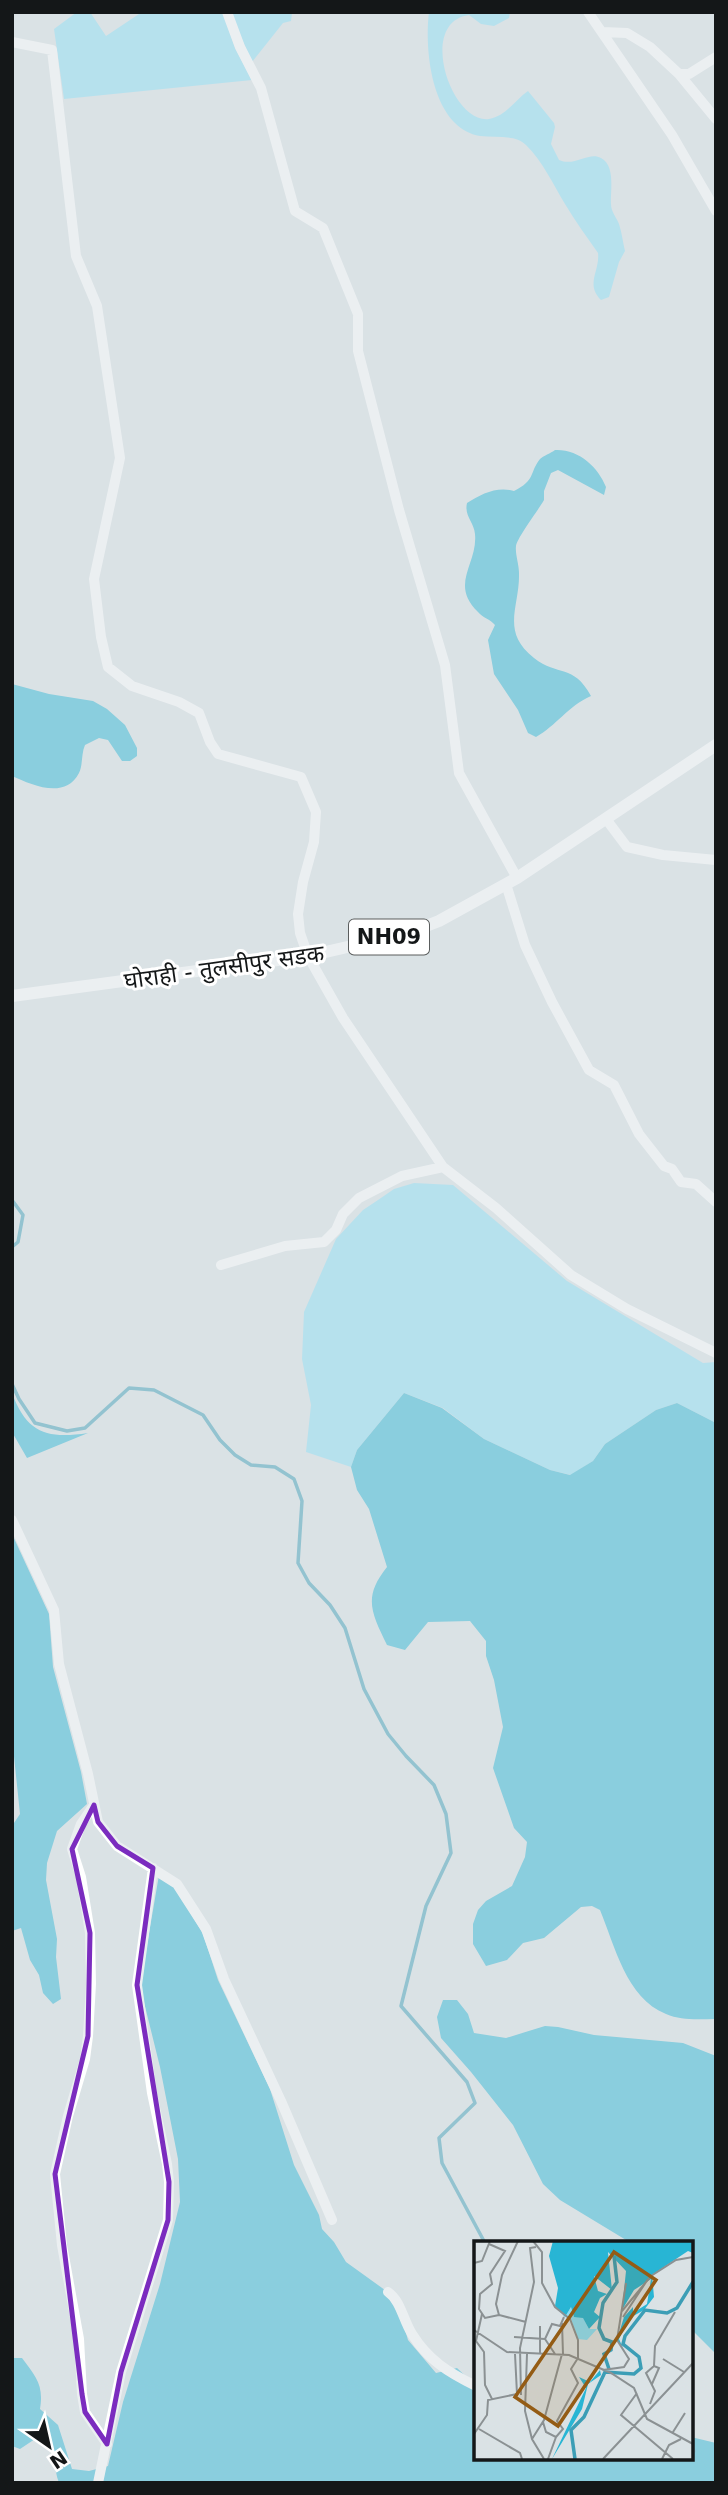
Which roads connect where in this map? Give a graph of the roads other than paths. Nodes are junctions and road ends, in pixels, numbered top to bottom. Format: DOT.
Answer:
graph roads {
  1 [pos="227,12"];
  2 [pos="587,12"];
  3 [pos="602,32"];
  4 [pos="12,42"];
  5 [pos="716,57"];
  6 [pos="679,74"];
  7 [pos="716,119"];
  8 [pos="716,211"];
  9 [pos="716,745"];
  10 [pos="606,819"];
  11 [pos="716,860"];
  12 [pos="512,881"];
  13 [pos="308,956"];
  14 [pos="12,996"];
  15 [pos="443,1167"];
  16 [pos="716,1202"];
  17 [pos="221,1265"];
  18 [pos="716,1353"];
  19 [pos="12,1520"];
  20 [pos="94,1805"];
  21 [pos="153,1868"];
  22 [pos="332,2220"];
  23 [pos="388,2292"];
  24 [pos="474,2385"];
  25 [pos="107,2444"];
  26 [pos="98,2483"];
  1 -- 12 [label="street"];
  2 -- 3 [label="street"];
  3 -- 6 [label="street"];
  3 -- 8 [label="street"];
  4 -- 13 [label="street"];
  5 -- 6 [label="street"];
  6 -- 7 [label="street"];
  9 -- 10 [label="main road, घोराही - तुलसीपुर सडक / NH09"];
  10 -- 11 [label="street"];
  10 -- 12 [label="main road, घोराही - तुलसीपुर सडक / NH09"];
  12 -- 13 [label="main road, घोराही - तुलसीपुर सडक / NH09"];
  12 -- 16 [label="street"];
  13 -- 14 [label="main road, घोराही - तुलसीपुर सडक / NH09"];
  13 -- 15 [label="street"];
  15 -- 17 [label="street"];
  15 -- 18 [label="street"];
  19 -- 20 [label="street"];
  20 -- 21 [label="street"];
  20 -- 25 [label="street"];
  21 -- 22 [label="street"];
  21 -- 25 [label="street"];
  23 -- 24 [label="street"];
  25 -- 26 [label="street"];
}
